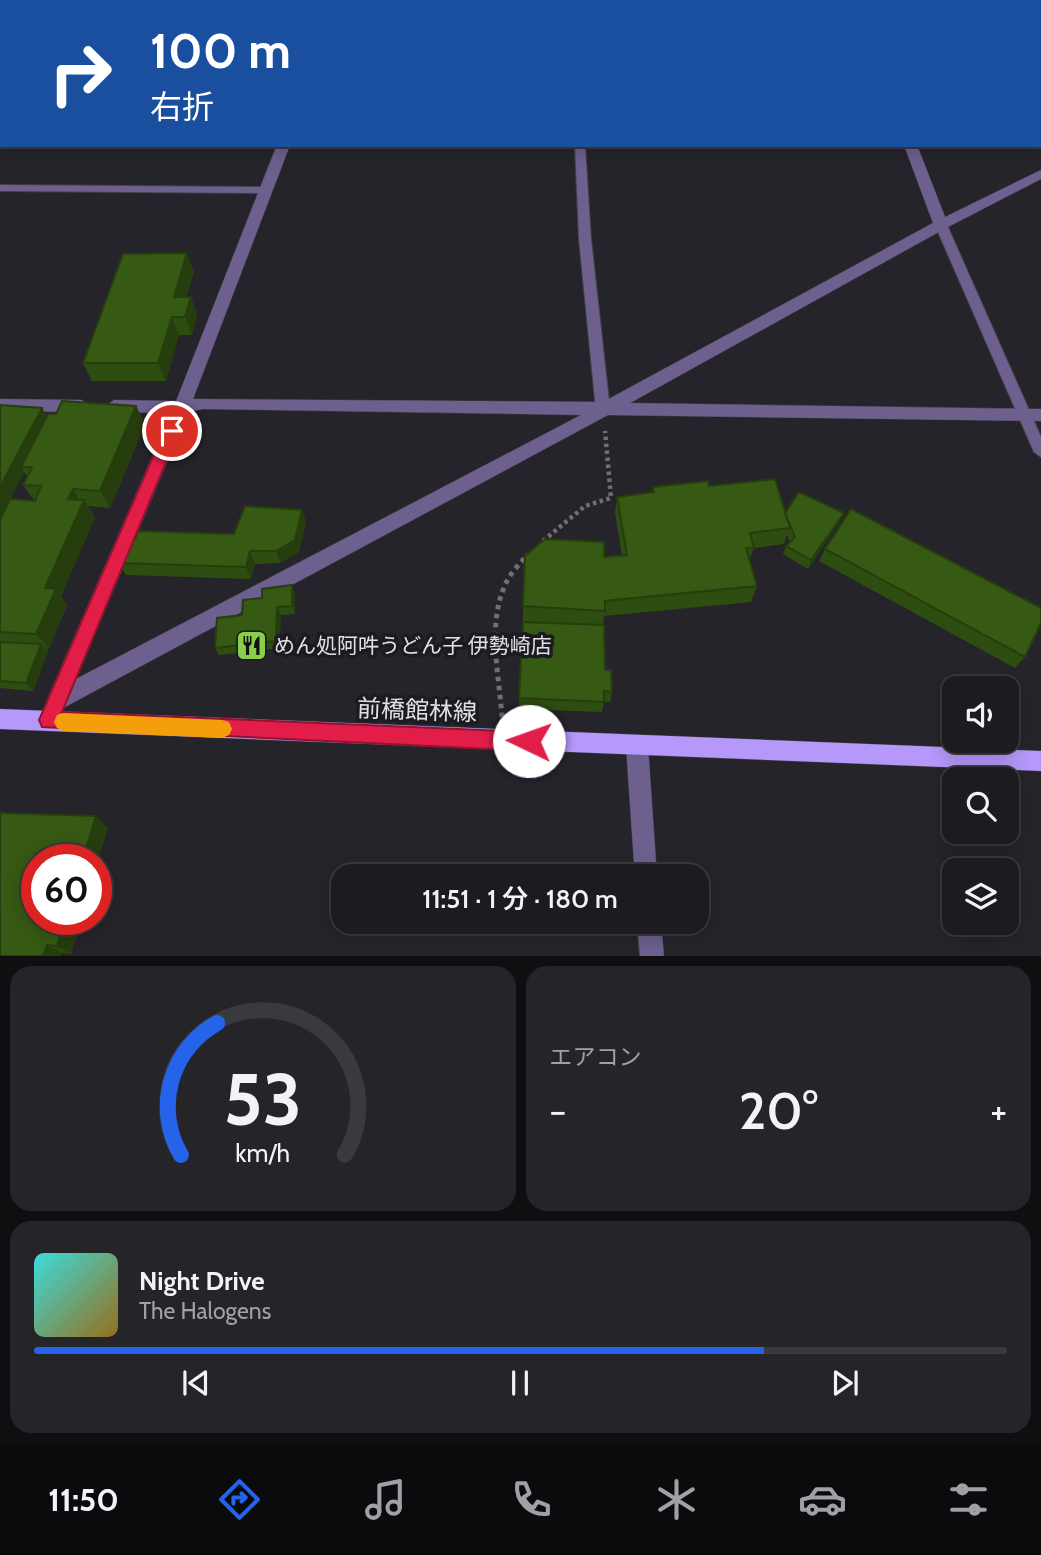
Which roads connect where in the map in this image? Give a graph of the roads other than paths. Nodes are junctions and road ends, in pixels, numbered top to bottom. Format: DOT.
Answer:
graph roads {
  1 [pos="283,147"];
  2 [pos="580,147"];
  3 [pos="911,147"];
  4 [pos="1041,174"];
  5 [pos="0,188"];
  6 [pos="264,190"];
  7 [pos="941,225"];
  8 [pos="0,405"];
  9 [pos="182,407"];
  10 [pos="603,410"];
  11 [pos="1033,415"];
  12 [pos="1041,452"];
  13 [pos="57,700"];
  14 [pos="0,719"];
  15 [pos="49,720"];
  16 [pos="637,746"];
  17 [pos="1041,761"];
  18 [pos="645,864"];
  19 [pos="650,934"];
  20 [pos="652,956"];
  1 -- 6 [label="street"];
  2 -- 10 [label="lane"];
  3 -- 7 [label="street"];
  4 -- 7 [label="street"];
  5 -- 6 [label="lane"];
  6 -- 9 [label="street"];
  7 -- 10 [label="street"];
  7 -- 11 [label="lane"];
  8 -- 9 [label="street"];
  9 -- 10 [label="street"];
  9 -- 13 [label="street"];
  10 -- 11 [label="street"];
  10 -- 13 [label="street"];
  11 -- 12 [label="lane"];
  13 -- 15 [label="street"];
  14 -- 15 [label="main road, 前橋館林線"];
  15 -- 16 [label="main road, 前橋館林線"];
  16 -- 17 [label="main road, 前橋館林線"];
  16 -- 18 [label="street"];
  19 -- 20 [label="street"];
}
